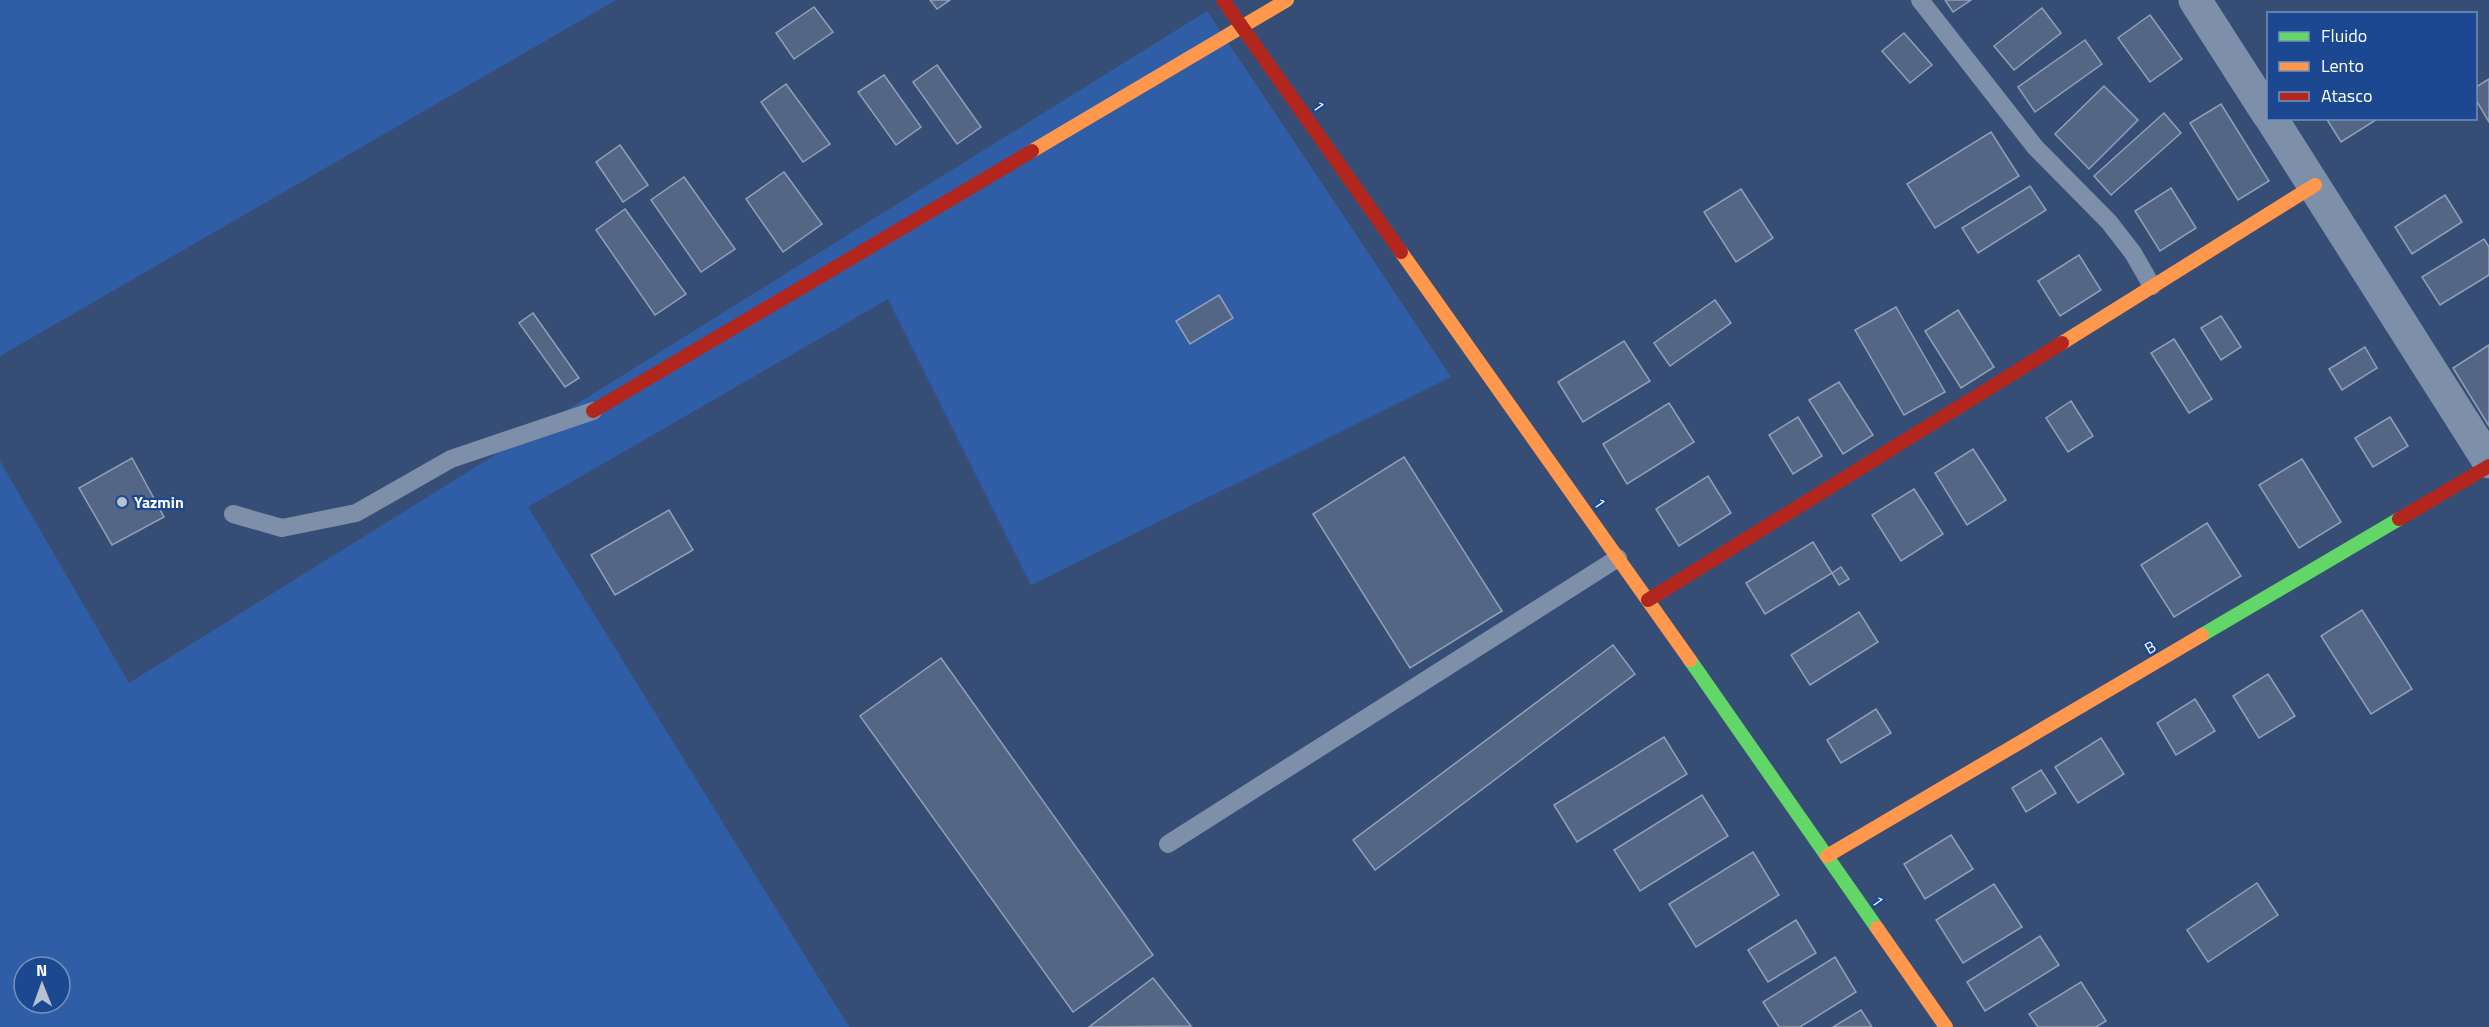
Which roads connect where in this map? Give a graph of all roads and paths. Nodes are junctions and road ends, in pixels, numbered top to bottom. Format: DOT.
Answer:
graph roads {
  1 [pos="1223,0"];
  2 [pos="1287,0"];
  3 [pos="1920,0"];
  4 [pos="2195,0"];
  5 [pos="1242,26"];
  6 [pos="2267,112"];
  7 [pos="2272,120"];
  8 [pos="2315,185"];
  9 [pos="2152,286"];
  10 [pos="592,411"];
  11 [pos="2489,464"];
  12 [pos="233,514"];
  13 [pos="1618,558"];
  14 [pos="1648,600"];
  15 [pos="1168,844"];
  16 [pos="1827,856"];
  17 [pos="1946,1027"];
  1 -- 5 [label="street, 1"];
  2 -- 5 [label="street"];
  3 -- 9 [label="lane"];
  4 -- 6 [label="street"];
  5 -- 10 [label="street"];
  5 -- 13 [label="street, 1"];
  7 -- 8 [label="street"];
  8 -- 9 [label="street"];
  8 -- 11 [label="street"];
  9 -- 14 [label="street"];
  10 -- 12 [label="lane"];
  11 -- 16 [label="street, B"];
  13 -- 14 [label="street, 1"];
  13 -- 15 [label="lane"];
  14 -- 16 [label="street, 1"];
  16 -- 17 [label="street, 1"];
}
